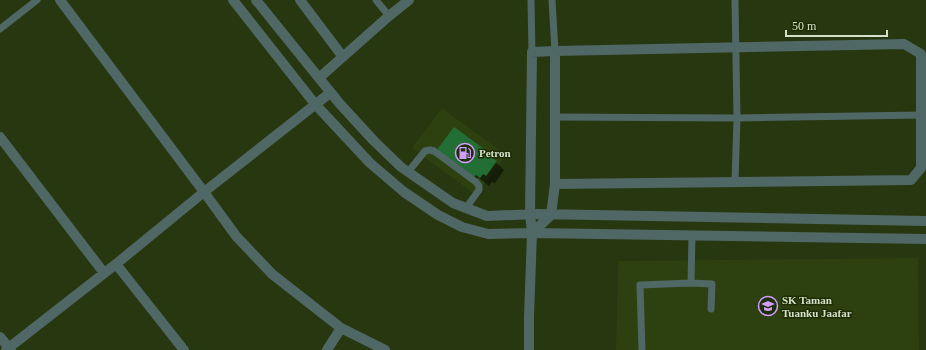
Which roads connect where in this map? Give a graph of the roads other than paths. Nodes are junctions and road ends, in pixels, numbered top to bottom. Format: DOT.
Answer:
graph roads {
  1 [pos="37,0"];
  2 [pos="60,0"];
  3 [pos="233,0"];
  4 [pos="256,0"];
  5 [pos="300,0"];
  6 [pos="376,0"];
  7 [pos="409,0"];
  8 [pos="531,0"];
  9 [pos="552,0"];
  10 [pos="735,0"];
  11 [pos="389,16"];
  12 [pos="0,29"];
  13 [pos="736,47"];
  14 [pos="554,51"];
  15 [pos="532,52"];
  16 [pos="344,57"];
  17 [pos="319,78"];
  18 [pos="330,93"];
  19 [pos="315,104"];
  20 [pos="921,115"];
  21 [pos="555,117"];
  22 [pos="737,118"];
  23 [pos="0,137"];
  24 [pos="408,172"];
  25 [pos="735,182"];
  26 [pos="556,184"];
  27 [pos="204,192"];
  28 [pos="466,208"];
  29 [pos="530,214"];
  30 [pos="551,214"];
  31 [pos="926,221"];
  32 [pos="532,233"];
  33 [pos="692,235"];
  34 [pos="926,239"];
  35 [pos="116,264"];
  36 [pos="104,273"];
  37 [pos="691,283"];
  38 [pos="712,308"];
  39 [pos="341,328"];
  40 [pos="0,337"];
  41 [pos="9,349"];
  42 [pos="184,350"];
  43 [pos="327,350"];
  44 [pos="384,350"];
  45 [pos="529,350"];
  46 [pos="642,350"];
  1 -- 12 [label="lane"];
  2 -- 27 [label="street"];
  3 -- 19 [label="street"];
  4 -- 17 [label="street"];
  5 -- 16 [label="street"];
  6 -- 11 [label="lane"];
  7 -- 11 [label="street"];
  8 -- 15 [label="lane"];
  9 -- 14 [label="lane"];
  10 -- 13 [label="lane"];
  11 -- 16 [label="street"];
  13 -- 14 [label="street"];
  13 -- 20 [label="street"];
  13 -- 22 [label="lane"];
  14 -- 15 [label="street"];
  14 -- 21 [label="street"];
  15 -- 29 [label="street"];
  16 -- 17 [label="street"];
  17 -- 18 [label="street"];
  18 -- 19 [label="street"];
  18 -- 24 [label="street"];
  19 -- 27 [label="street"];
  19 -- 32 [label="street"];
  20 -- 22 [label="lane"];
  20 -- 25 [label="street"];
  21 -- 22 [label="lane"];
  21 -- 26 [label="street"];
  22 -- 25 [label="lane"];
  23 -- 36 [label="street"];
  24 -- 28 [label="street"];
  24 -- 28 [label="lane"];
  25 -- 26 [label="street"];
  26 -- 30 [label="street"];
  27 -- 35 [label="street"];
  27 -- 39 [label="street"];
  28 -- 29 [label="street"];
  29 -- 30 [label="street"];
  29 -- 32 [label="street"];
  30 -- 31 [label="street"];
  30 -- 32 [label="street"];
  32 -- 33 [label="street"];
  32 -- 45 [label="street"];
  33 -- 34 [label="street"];
  33 -- 37 [label="lane"];
  35 -- 36 [label="street"];
  35 -- 42 [label="street"];
  36 -- 41 [label="street"];
  37 -- 38 [label="lane"];
  37 -- 46 [label="lane"];
  39 -- 43 [label="street"];
  39 -- 44 [label="street"];
  40 -- 41 [label="street"];
}
